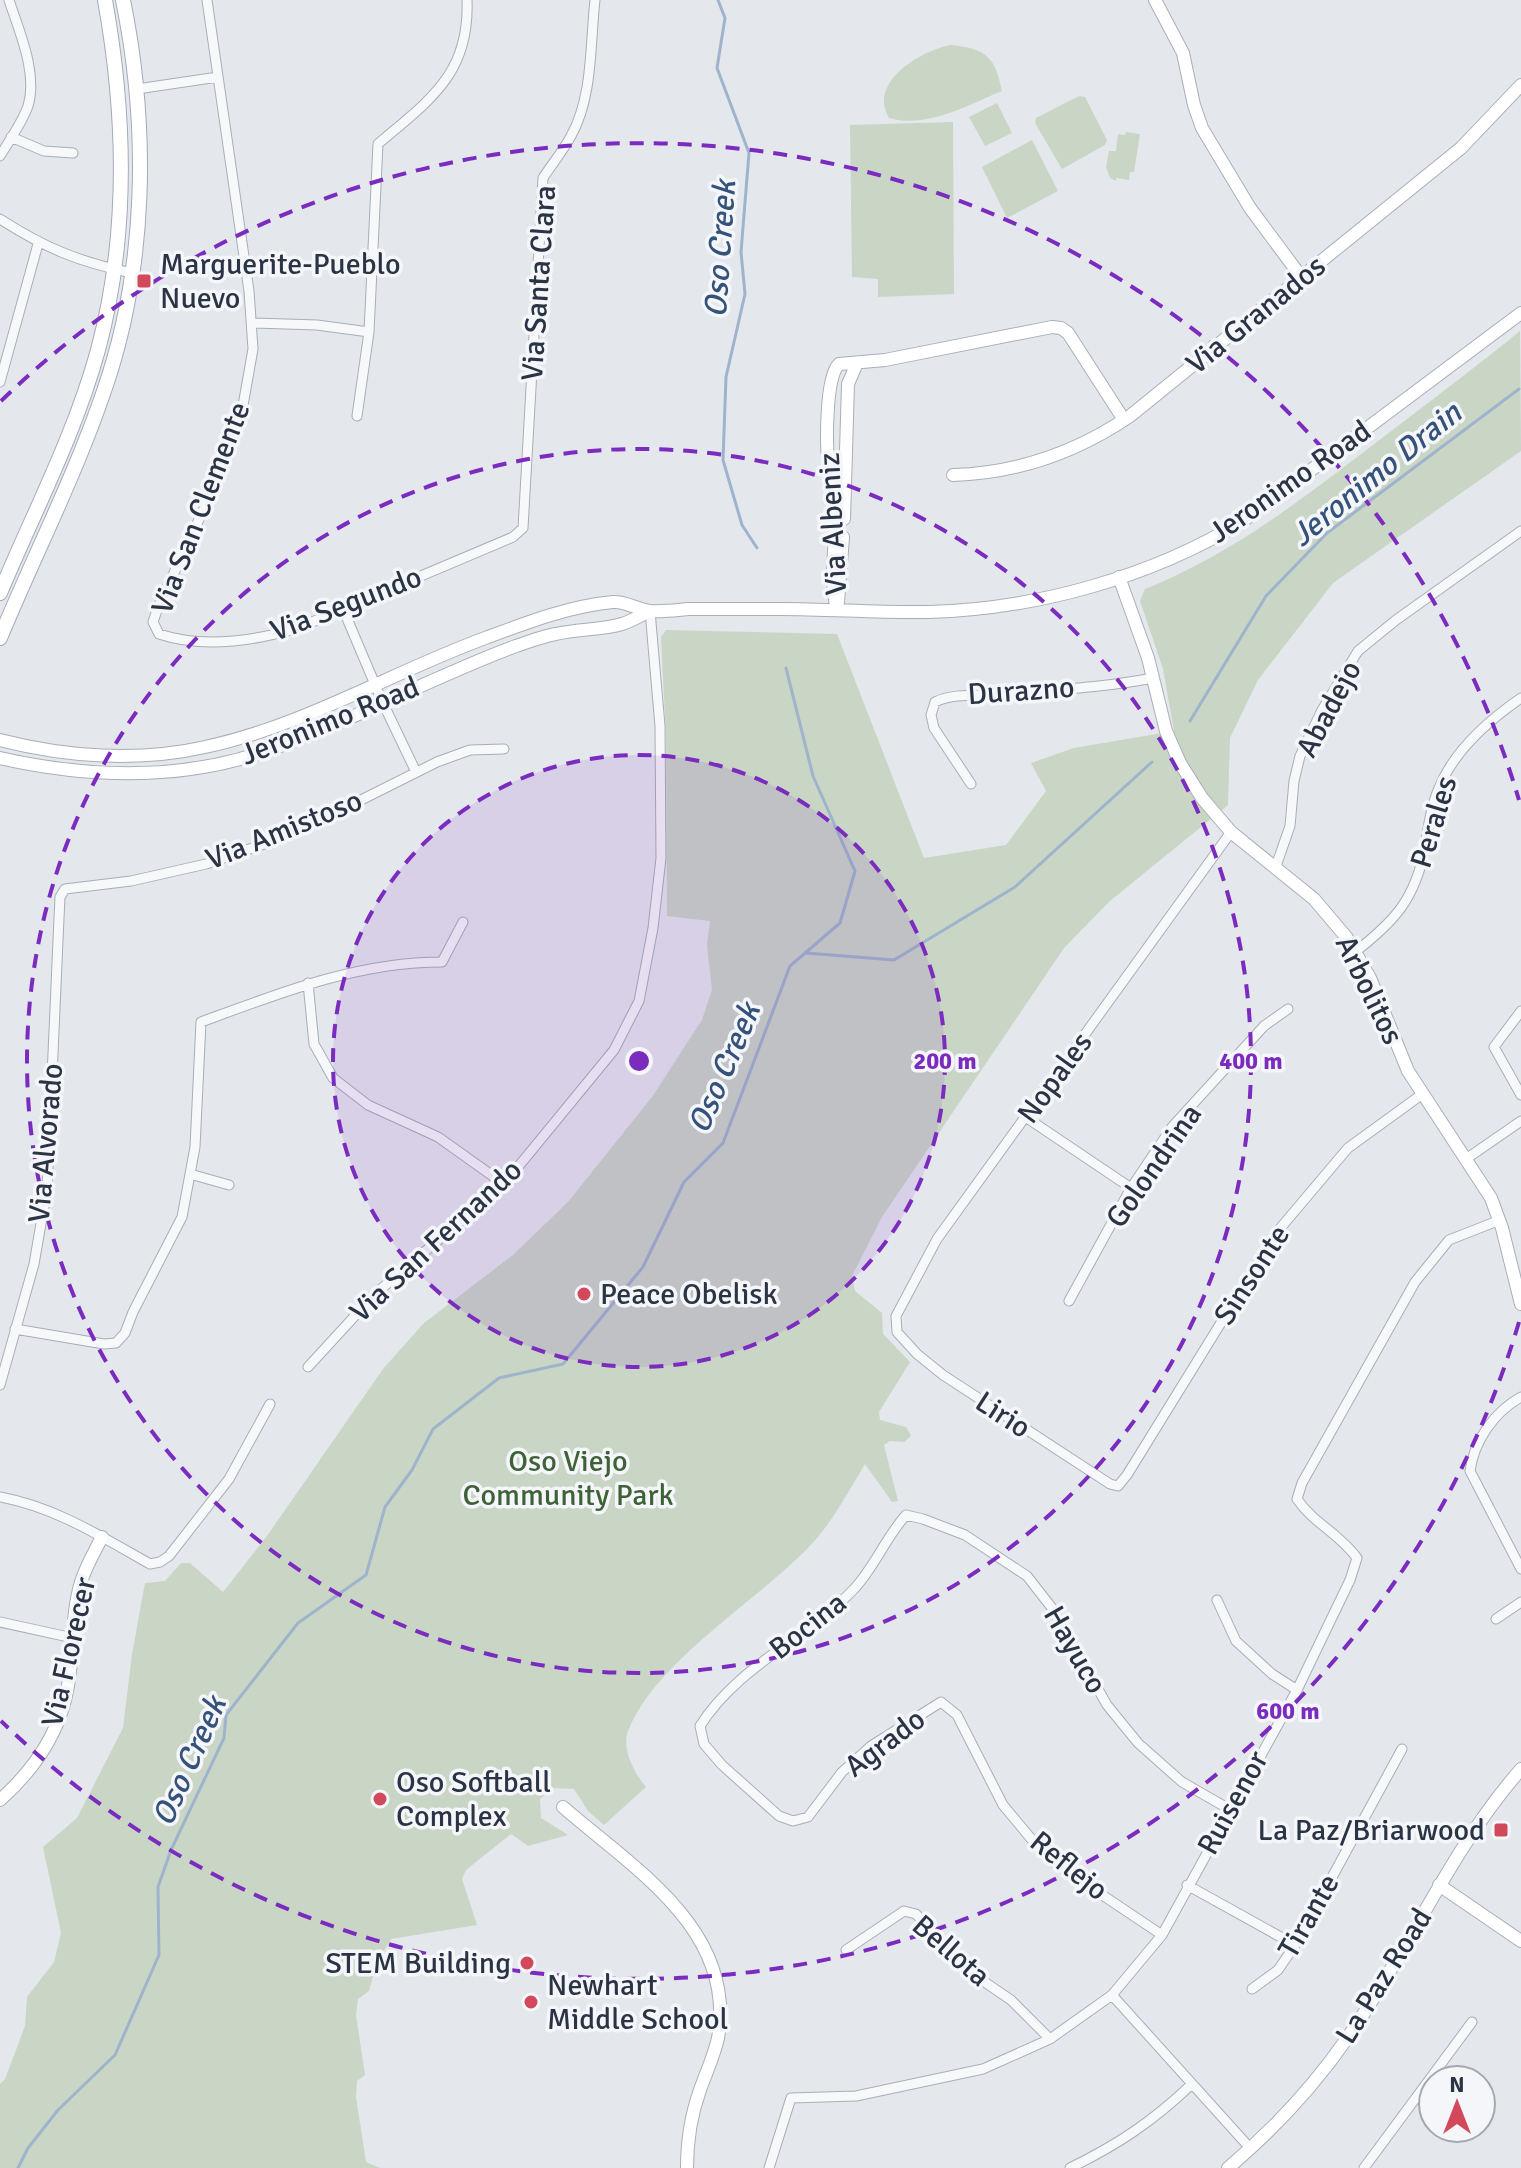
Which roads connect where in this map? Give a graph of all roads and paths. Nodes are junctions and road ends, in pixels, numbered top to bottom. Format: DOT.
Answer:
graph roads {
  1 [pos="9,0"];
  2 [pos="105,0"];
  3 [pos="123,0"];
  4 [pos="207,0"];
  5 [pos="467,0"];
  6 [pos="595,0"];
  7 [pos="1155,0"];
  8 [pos="218,77"];
  9 [pos="1521,85"];
  10 [pos="137,89"];
  11 [pos="119,92"];
  12 [pos="11,137"];
  13 [pos="73,153"];
  14 [pos="0,156"];
  15 [pos="0,219"];
  16 [pos="38,244"];
  17 [pos="114,270"];
  18 [pos="132,273"];
  19 [pos="1302,278"];
  20 [pos="1520,316"];
  21 [pos="252,323"];
  22 [pos="369,332"];
  23 [pos="857,363"];
  24 [pos="0,382"];
  25 [pos="357,416"];
  26 [pos="829,420"];
  27 [pos="848,420"];
  28 [pos="1124,420"];
  29 [pos="953,475"];
  30 [pos="523,528"];
  31 [pos="1521,531"];
  32 [pos="1119,577"];
  33 [pos="0,593"];
  34 [pos="343,609"];
  35 [pos="837,609"];
  36 [pos="650,611"];
  37 [pos="159,634"];
  38 [pos="0,638"];
  39 [pos="1153,678"];
  40 [pos="375,684"];
  41 [pos="1521,698"];
  42 [pos="382,701"];
  43 [pos="0,740"];
  44 [pos="504,749"];
  45 [pos="0,758"];
  46 [pos="416,772"];
  47 [pos="971,784"];
  48 [pos="1231,832"];
  49 [pos="1275,869"];
  50 [pos="60,897"];
  51 [pos="463,922"];
  52 [pos="1355,952"];
  53 [pos="308,983"];
  54 [pos="1288,1009"];
  55 [pos="1521,1011"];
  56 [pos="1421,1095"];
  57 [pos="1521,1095"];
  58 [pos="1027,1118"];
  59 [pos="1521,1121"];
  60 [pos="1466,1159"];
  61 [pos="190,1174"];
  62 [pos="504,1184"];
  63 [pos="229,1185"];
  64 [pos="1131,1188"];
  65 [pos="1500,1220"];
  66 [pos="1519,1288"];
  67 [pos="1069,1301"];
  68 [pos="1521,1304"];
  69 [pos="15,1329"];
  70 [pos="897,1332"];
  71 [pos="308,1367"];
  72 [pos="0,1385"];
  73 [pos="1521,1397"];
  74 [pos="270,1404"];
  75 [pos="1118,1486"];
  76 [pos="0,1497"];
  77 [pos="906,1515"];
  78 [pos="102,1537"];
  79 [pos="1521,1569"];
  80 [pos="1217,1600"];
  81 [pos="1521,1602"];
  82 [pos="1496,1619"];
  83 [pos="0,1622"];
  84 [pos="73,1638"];
  85 [pos="1297,1690"];
  86 [pos="941,1702"];
  87 [pos="700,1726"];
  88 [pos="1402,1749"];
  89 [pos="1521,1769"];
  90 [pos="0,1800"];
  91 [pos="563,1807"];
  92 [pos="1229,1809"];
  93 [pos="1187,1885"];
  94 [pos="1439,1885"];
  95 [pos="1162,1935"];
  96 [pos="1521,1941"];
  97 [pos="1295,1945"];
  98 [pos="846,1950"];
  99 [pos="1252,1989"];
  100 [pos="1112,1995"];
  101 [pos="1472,2022"];
  102 [pos="1050,2039"];
  103 [pos="1192,2084"];
  104 [pos="1250,2148"];
  105 [pos="687,2168"];
  106 [pos="769,2168"];
  107 [pos="1070,2168"];
  108 [pos="1228,2168"];
  109 [pos="1364,2168"];
  1 -- 12 [label="street"];
  2 -- 11 [label="main road"];
  3 -- 10 [label="main road"];
  4 -- 8 [label="street, Via San Clemente"];
  5 -- 22 [label="street"];
  6 -- 30 [label="street, Via Santa Clara"];
  7 -- 19 [label="street"];
  8 -- 10 [label="street"];
  8 -- 21 [label="street, Via San Clemente"];
  9 -- 19 [label="street, Via Granados"];
  10 -- 11 [label="main road"];
  10 -- 18 [label="main road"];
  11 -- 17 [label="main road"];
  12 -- 13 [label="street"];
  12 -- 14 [label="street"];
  15 -- 16 [label="street"];
  16 -- 17 [label="street"];
  16 -- 24 [label="street"];
  17 -- 18 [label="street"];
  17 -- 33 [label="main road"];
  18 -- 38 [label="main road"];
  19 -- 28 [label="street, Via Granados"];
  20 -- 32 [label="street, Jeronimo Road"];
  21 -- 22 [label="street"];
  21 -- 37 [label="street, Via San Clemente"];
  22 -- 25 [label="street"];
  23 -- 26 [label="street, Via Albeniz"];
  23 -- 27 [label="street, Via Albeniz"];
  23 -- 28 [label="street, Via Albeniz"];
  26 -- 27 [label="street"];
  26 -- 35 [label="street, Via Albeniz"];
  27 -- 35 [label="street, Via Albeniz"];
  28 -- 29 [label="street, Via Granados"];
  30 -- 34 [label="street, Via Segundo"];
  31 -- 49 [label="street, Abadejo"];
  32 -- 35 [label="street, Jeronimo Road"];
  32 -- 39 [label="street, Arbolitos"];
  34 -- 37 [label="street, Via Segundo"];
  34 -- 40 [label="street"];
  35 -- 36 [label="street, Jeronimo Road"];
  36 -- 40 [label="street, Jeronimo Road"];
  36 -- 42 [label="street, Jeronimo Road"];
  36 -- 62 [label="street, Via San Fernando"];
  39 -- 47 [label="street, Durazno"];
  39 -- 48 [label="street, Arbolitos"];
  40 -- 42 [label="street"];
  40 -- 43 [label="street, Jeronimo Road"];
  41 -- 52 [label="street, Perales"];
  42 -- 45 [label="street, Jeronimo Road"];
  42 -- 46 [label="street"];
  44 -- 46 [label="street, Via Amistoso"];
  46 -- 50 [label="street, Via Amistoso"];
  48 -- 49 [label="street, Arbolitos"];
  48 -- 58 [label="street, Nopales"];
  49 -- 52 [label="street, Arbolitos"];
  50 -- 69 [label="street, Via Alvorado"];
  51 -- 53 [label="street"];
  52 -- 56 [label="street, Arbolitos"];
  53 -- 61 [label="street"];
  53 -- 62 [label="street"];
  54 -- 64 [label="street, Golondrina"];
  55 -- 57 [label="street"];
  56 -- 60 [label="street, Arbolitos"];
  56 -- 75 [label="street, Sinsonte"];
  58 -- 64 [label="street"];
  58 -- 70 [label="street, Nopales"];
  59 -- 60 [label="street"];
  60 -- 65 [label="street, Arbolitos"];
  61 -- 63 [label="street"];
  61 -- 69 [label="street"];
  62 -- 71 [label="street, Via San Fernando"];
  64 -- 67 [label="street, Golondrina"];
  65 -- 66 [label="street, Arbolitos"];
  65 -- 85 [label="street, Ruisenor"];
  66 -- 68 [label="street, Arbolitos"];
  69 -- 72 [label="street, Via Alvorado"];
  70 -- 75 [label="street, Lirio"];
  73 -- 79 [label="street"];
  74 -- 78 [label="street"];
  76 -- 78 [label="street"];
  77 -- 87 [label="street, Bocina"];
  77 -- 92 [label="street, Hayuco"];
  78 -- 84 [label="street, Via Florecer"];
  80 -- 85 [label="street"];
  81 -- 82 [label="street"];
  83 -- 84 [label="street"];
  84 -- 90 [label="street, Via Florecer"];
  85 -- 92 [label="street, Ruisenor"];
  86 -- 87 [label="street, Agrado"];
  86 -- 95 [label="street, Reflejo"];
  88 -- 97 [label="street, Tirante"];
  89 -- 94 [label="street, La Paz Road"];
  91 -- 105 [label="street"];
  92 -- 93 [label="street, Ruisenor"];
  93 -- 95 [label="street, Ruisenor"];
  93 -- 97 [label="street"];
  94 -- 96 [label="street"];
  94 -- 104 [label="street, La Paz Road"];
  95 -- 100 [label="street, Ruisenor"];
  97 -- 99 [label="street, Tirante"];
  98 -- 102 [label="street, Bellota"];
  100 -- 102 [label="street, Ruisenor"];
  100 -- 103 [label="street"];
  101 -- 109 [label="street"];
  102 -- 106 [label="street, Ruisenor"];
  103 -- 104 [label="street"];
  103 -- 107 [label="street"];
  104 -- 108 [label="street, La Paz Road"];
}
